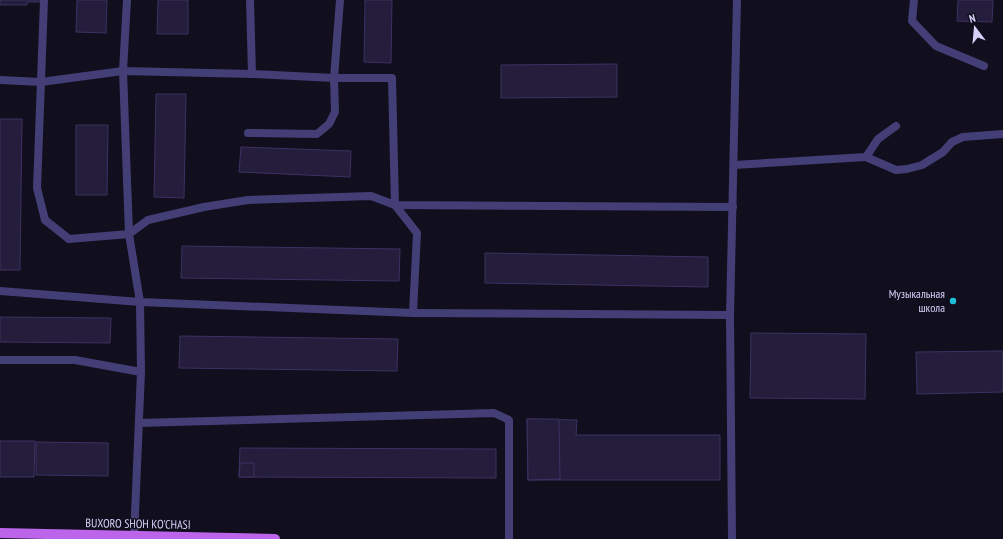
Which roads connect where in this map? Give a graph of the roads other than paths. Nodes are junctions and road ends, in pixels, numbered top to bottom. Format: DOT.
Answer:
graph roads {
  1 [pos="44,0"];
  2 [pos="127,0"];
  3 [pos="250,0"];
  4 [pos="340,0"];
  5 [pos="737,0"];
  6 [pos="914,0"];
  7 [pos="984,66"];
  8 [pos="123,71"];
  9 [pos="252,74"];
  10 [pos="334,78"];
  11 [pos="0,80"];
  12 [pos="41,82"];
  13 [pos="896,126"];
  14 [pos="248,133"];
  15 [pos="1003,134"];
  16 [pos="866,157"];
  17 [pos="734,165"];
  18 [pos="395,206"];
  19 [pos="733,207"];
  20 [pos="129,234"];
  21 [pos="0,291"];
  22 [pos="140,302"];
  23 [pos="412,312"];
  24 [pos="730,315"];
  25 [pos="0,360"];
  26 [pos="141,372"];
  27 [pos="139,423"];
  28 [pos="0,533"];
  29 [pos="134,537"];
  30 [pos="275,539"];
  31 [pos="509,539"];
  32 [pos="732,539"];
  1 -- 12 [label="lane"];
  2 -- 8 [label="lane"];
  3 -- 9 [label="lane"];
  4 -- 10 [label="lane"];
  5 -- 17 [label="lane"];
  6 -- 7 [label="lane"];
  8 -- 9 [label="lane"];
  8 -- 12 [label="lane"];
  8 -- 20 [label="lane"];
  9 -- 10 [label="lane"];
  10 -- 14 [label="lane"];
  10 -- 18 [label="lane"];
  11 -- 12 [label="lane"];
  12 -- 20 [label="lane"];
  13 -- 16 [label="lane"];
  15 -- 16 [label="lane"];
  16 -- 17 [label="lane"];
  17 -- 19 [label="lane"];
  18 -- 19 [label="lane"];
  18 -- 20 [label="lane"];
  18 -- 23 [label="lane"];
  19 -- 24 [label="lane"];
  20 -- 22 [label="lane"];
  21 -- 22 [label="lane"];
  22 -- 23 [label="lane"];
  22 -- 26 [label="lane"];
  23 -- 24 [label="lane"];
  24 -- 32 [label="lane"];
  25 -- 26 [label="lane"];
  26 -- 27 [label="lane"];
  27 -- 29 [label="lane"];
  27 -- 31 [label="lane"];
  28 -- 29 [label="main road, BUXORO SHOH KO'CHASI"];
  29 -- 30 [label="main road, BUXORO SHOH KO'CHASI"];
}
